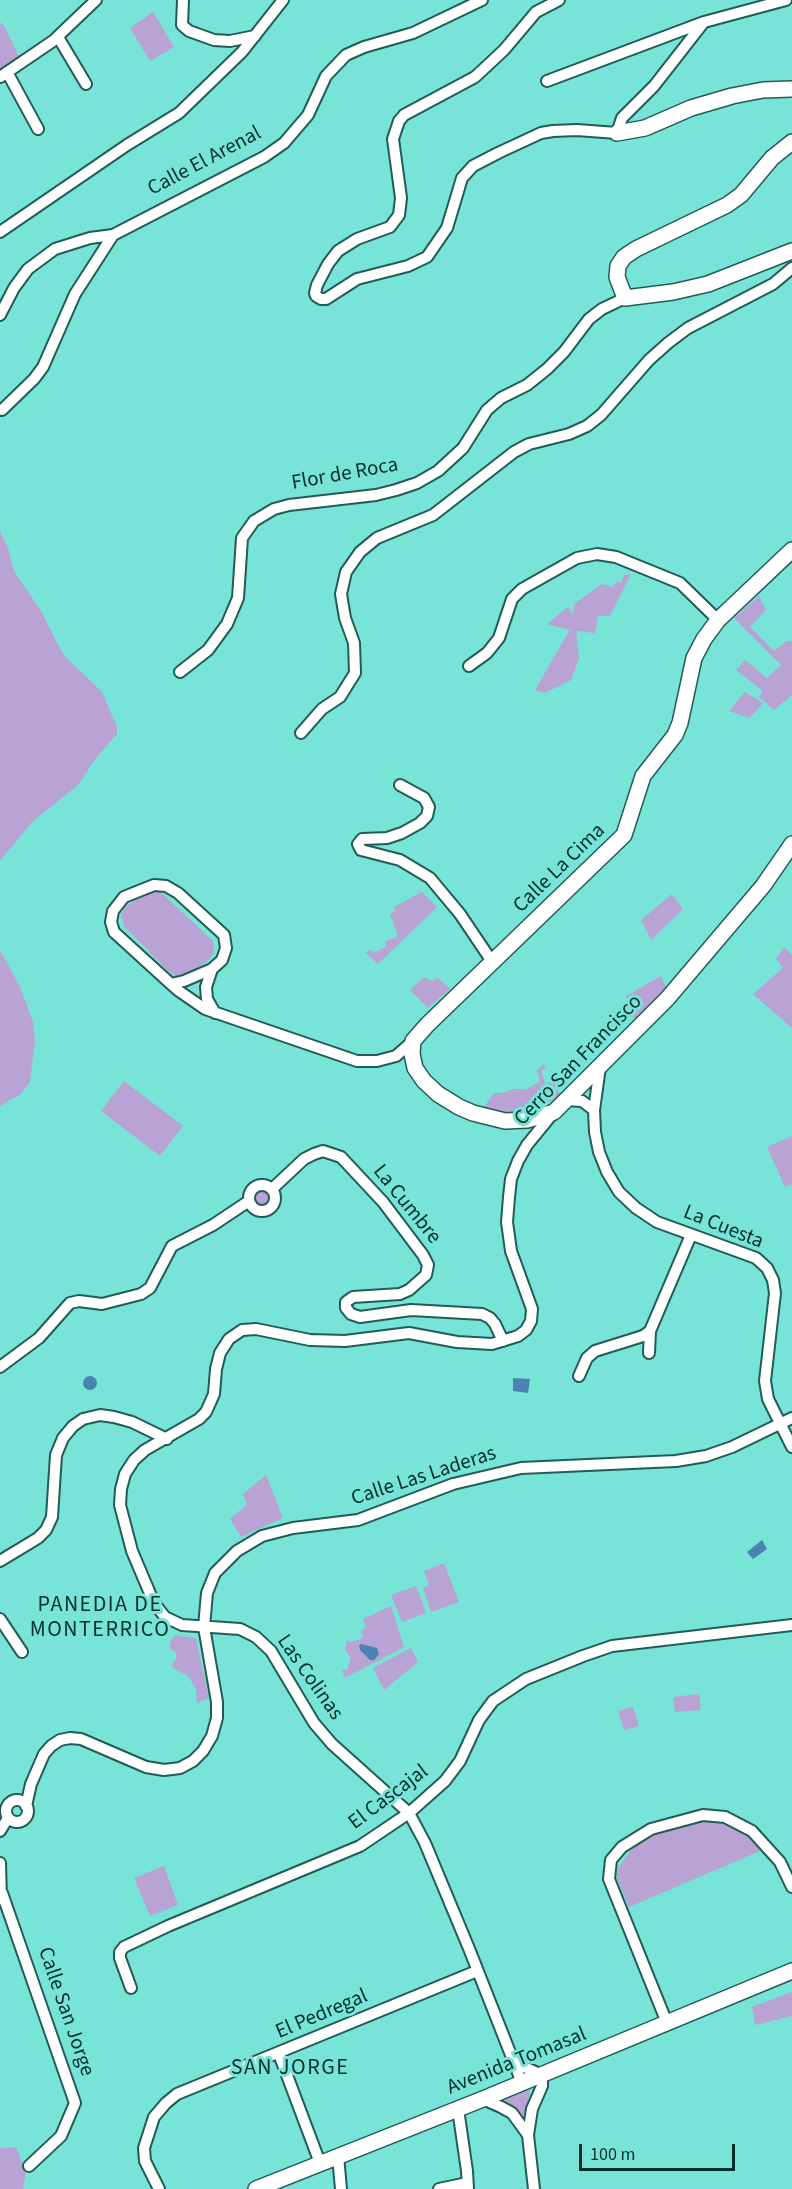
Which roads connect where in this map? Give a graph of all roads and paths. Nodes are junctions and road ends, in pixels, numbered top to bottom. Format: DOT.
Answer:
graph roads {
  1 [pos="96,0"];
  2 [pos="183,0"];
  3 [pos="283,0"];
  4 [pos="482,0"];
  5 [pos="559,0"];
  6 [pos="786,0"];
  7 [pos="704,22"];
  8 [pos="255,36"];
  9 [pos="58,37"];
  10 [pos="4,74"];
  11 [pos="547,81"];
  12 [pos="86,84"];
  13 [pos="792,89"];
  14 [pos="38,129"];
  15 [pos="617,132"];
  16 [pos="792,142"];
  17 [pos="0,232"];
  18 [pos="113,235"];
  19 [pos="792,251"];
  20 [pos="792,268"];
  21 [pos="625,298"];
  22 [pos="0,315"];
  23 [pos="2,410"];
  24 [pos="792,550"];
  25 [pos="718,620"];
  26 [pos="469,666"];
  27 [pos="180,672"];
  28 [pos="301,733"];
  29 [pos="400,785"];
  30 [pos="792,844"];
  31 [pos="493,963"];
  32 [pos="212,969"];
  33 [pos="171,984"];
  34 [pos="215,1013"];
  35 [pos="413,1041"];
  36 [pos="600,1067"];
  37 [pos="566,1100"];
  38 [pos="594,1110"];
  39 [pos="554,1112"];
  40 [pos="272,1189"];
  41 [pos="249,1201"];
  42 [pos="691,1235"];
  43 [pos="650,1331"];
  44 [pos="503,1341"];
  45 [pos="649,1353"];
  46 [pos="0,1367"];
  47 [pos="579,1376"];
  48 [pos="792,1418"];
  49 [pos="780,1423"];
  50 [pos="167,1438"];
  51 [pos="792,1447"];
  52 [pos="0,1561"];
  53 [pos="0,1619"];
  54 [pos="792,1625"];
  55 [pos="204,1627"];
  56 [pos="22,1652"];
  57 [pos="31,1784"];
  58 [pos="15,1800"];
  59 [pos="26,1806"];
  60 [pos="409,1813"];
  61 [pos="8,1818"];
  62 [pos="0,1831"];
  63 [pos="0,1863"];
  64 [pos="792,1887"];
  65 [pos="1,1898"];
  66 [pos="477,1971"];
  67 [pos="792,1971"];
  68 [pos="130,1988"];
  69 [pos="667,2023"];
  70 [pos="279,2054"];
  71 [pos="513,2062"];
  72 [pos="542,2074"];
  73 [pos="522,2083"];
  74 [pos="483,2099"];
  75 [pos="458,2109"];
  76 [pos="528,2135"];
  77 [pos="338,2156"];
  78 [pos="320,2163"];
  79 [pos="29,2166"];
  80 [pos="467,2186"];
  81 [pos="159,2189"];
  82 [pos="256,2189"];
  83 [pos="341,2189"];
  84 [pos="439,2189"];
  85 [pos="534,2189"];
  1 -- 9 [label="street"];
  2 -- 8 [label="street"];
  3 -- 8 [label="street"];
  4 -- 18 [label="street, Calle El Arenal"];
  5 -- 15 [label="street"];
  6 -- 7 [label="street"];
  7 -- 11 [label="street"];
  7 -- 15 [label="street"];
  8 -- 17 [label="street"];
  9 -- 10 [label="street"];
  9 -- 12 [label="street"];
  10 -- 14 [label="street"];
  13 -- 15 [label="street"];
  16 -- 21 [label="street"];
  18 -- 22 [label="street, Calle El Arenal"];
  18 -- 23 [label="street"];
  19 -- 21 [label="street, Flor de Roca"];
  20 -- 28 [label="street"];
  21 -- 27 [label="street, Flor de Roca"];
  24 -- 25 [label="street, Calle La Cima"];
  25 -- 26 [label="street"];
  25 -- 31 [label="street, Calle La Cima"];
  29 -- 31 [label="street"];
  30 -- 36 [label="street, Cerro San Francisco"];
  31 -- 35 [label="street, Calle La Cima"];
  32 -- 33 [label="street"];
  32 -- 33 [label="street"];
  32 -- 34 [label="street"];
  33 -- 34 [label="street"];
  34 -- 35 [label="street"];
  35 -- 39 [label="street"];
  36 -- 37 [label="street, Cerro San Francisco"];
  36 -- 38 [label="street, La Cuesta"];
  37 -- 38 [label="street"];
  37 -- 39 [label="street, Cerro San Francisco"];
  38 -- 42 [label="street, La Cuesta"];
  39 -- 44 [label="street, Cerro San Francisco"];
  40 -- 41 [label="street"];
  40 -- 41 [label="street"];
  40 -- 44 [label="street, La Cumbre"];
  41 -- 46 [label="street"];
  42 -- 43 [label="street"];
  42 -- 49 [label="street, La Cuesta"];
  43 -- 45 [label="street"];
  43 -- 47 [label="street"];
  44 -- 50 [label="street, Cerro San Francisco"];
  48 -- 49 [label="street, Calle Las Laderas"];
  49 -- 51 [label="street, La Cuesta"];
  49 -- 55 [label="street, Calle Las Laderas"];
  50 -- 52 [label="street"];
  50 -- 55 [label="street, Las Colinas"];
  53 -- 56 [label="street"];
  54 -- 60 [label="street, El Cascajal"];
  55 -- 57 [label="street, Calle Las Laderas"];
  55 -- 60 [label="street, Las Colinas"];
  57 -- 58 [label="street, Calle Las Laderas"];
  57 -- 59 [label="street, Calle Las Laderas"];
  58 -- 59 [label="street"];
  58 -- 61 [label="street"];
  59 -- 61 [label="street"];
  60 -- 66 [label="street, Las Colinas"];
  60 -- 68 [label="street, El Cascajal"];
  61 -- 62 [label="street"];
  63 -- 65 [label="street"];
  64 -- 69 [label="street"];
  65 -- 79 [label="street, Calle San Jorge"];
  66 -- 70 [label="street, El Pedregal"];
  66 -- 71 [label="street, Las Colinas"];
  67 -- 69 [label="street, Avenida Tomasal"];
  69 -- 72 [label="street, Avenida Tomasal"];
  70 -- 78 [label="street"];
  70 -- 81 [label="street, El Pedregal"];
  71 -- 72 [label="street"];
  71 -- 73 [label="street, Las Colinas"];
  72 -- 73 [label="street, Avenida Tomasal"];
  72 -- 76 [label="street"];
  73 -- 74 [label="street, Avenida Tomasal"];
  74 -- 75 [label="street, Avenida Tomasal"];
  74 -- 76 [label="street"];
  75 -- 77 [label="street, Avenida Tomasal"];
  75 -- 80 [label="street"];
  76 -- 85 [label="street"];
  77 -- 78 [label="street, Avenida Tomasal"];
  77 -- 83 [label="street"];
  78 -- 82 [label="street, Avenida Tomasal"];
  80 -- 84 [label="street"];
}
